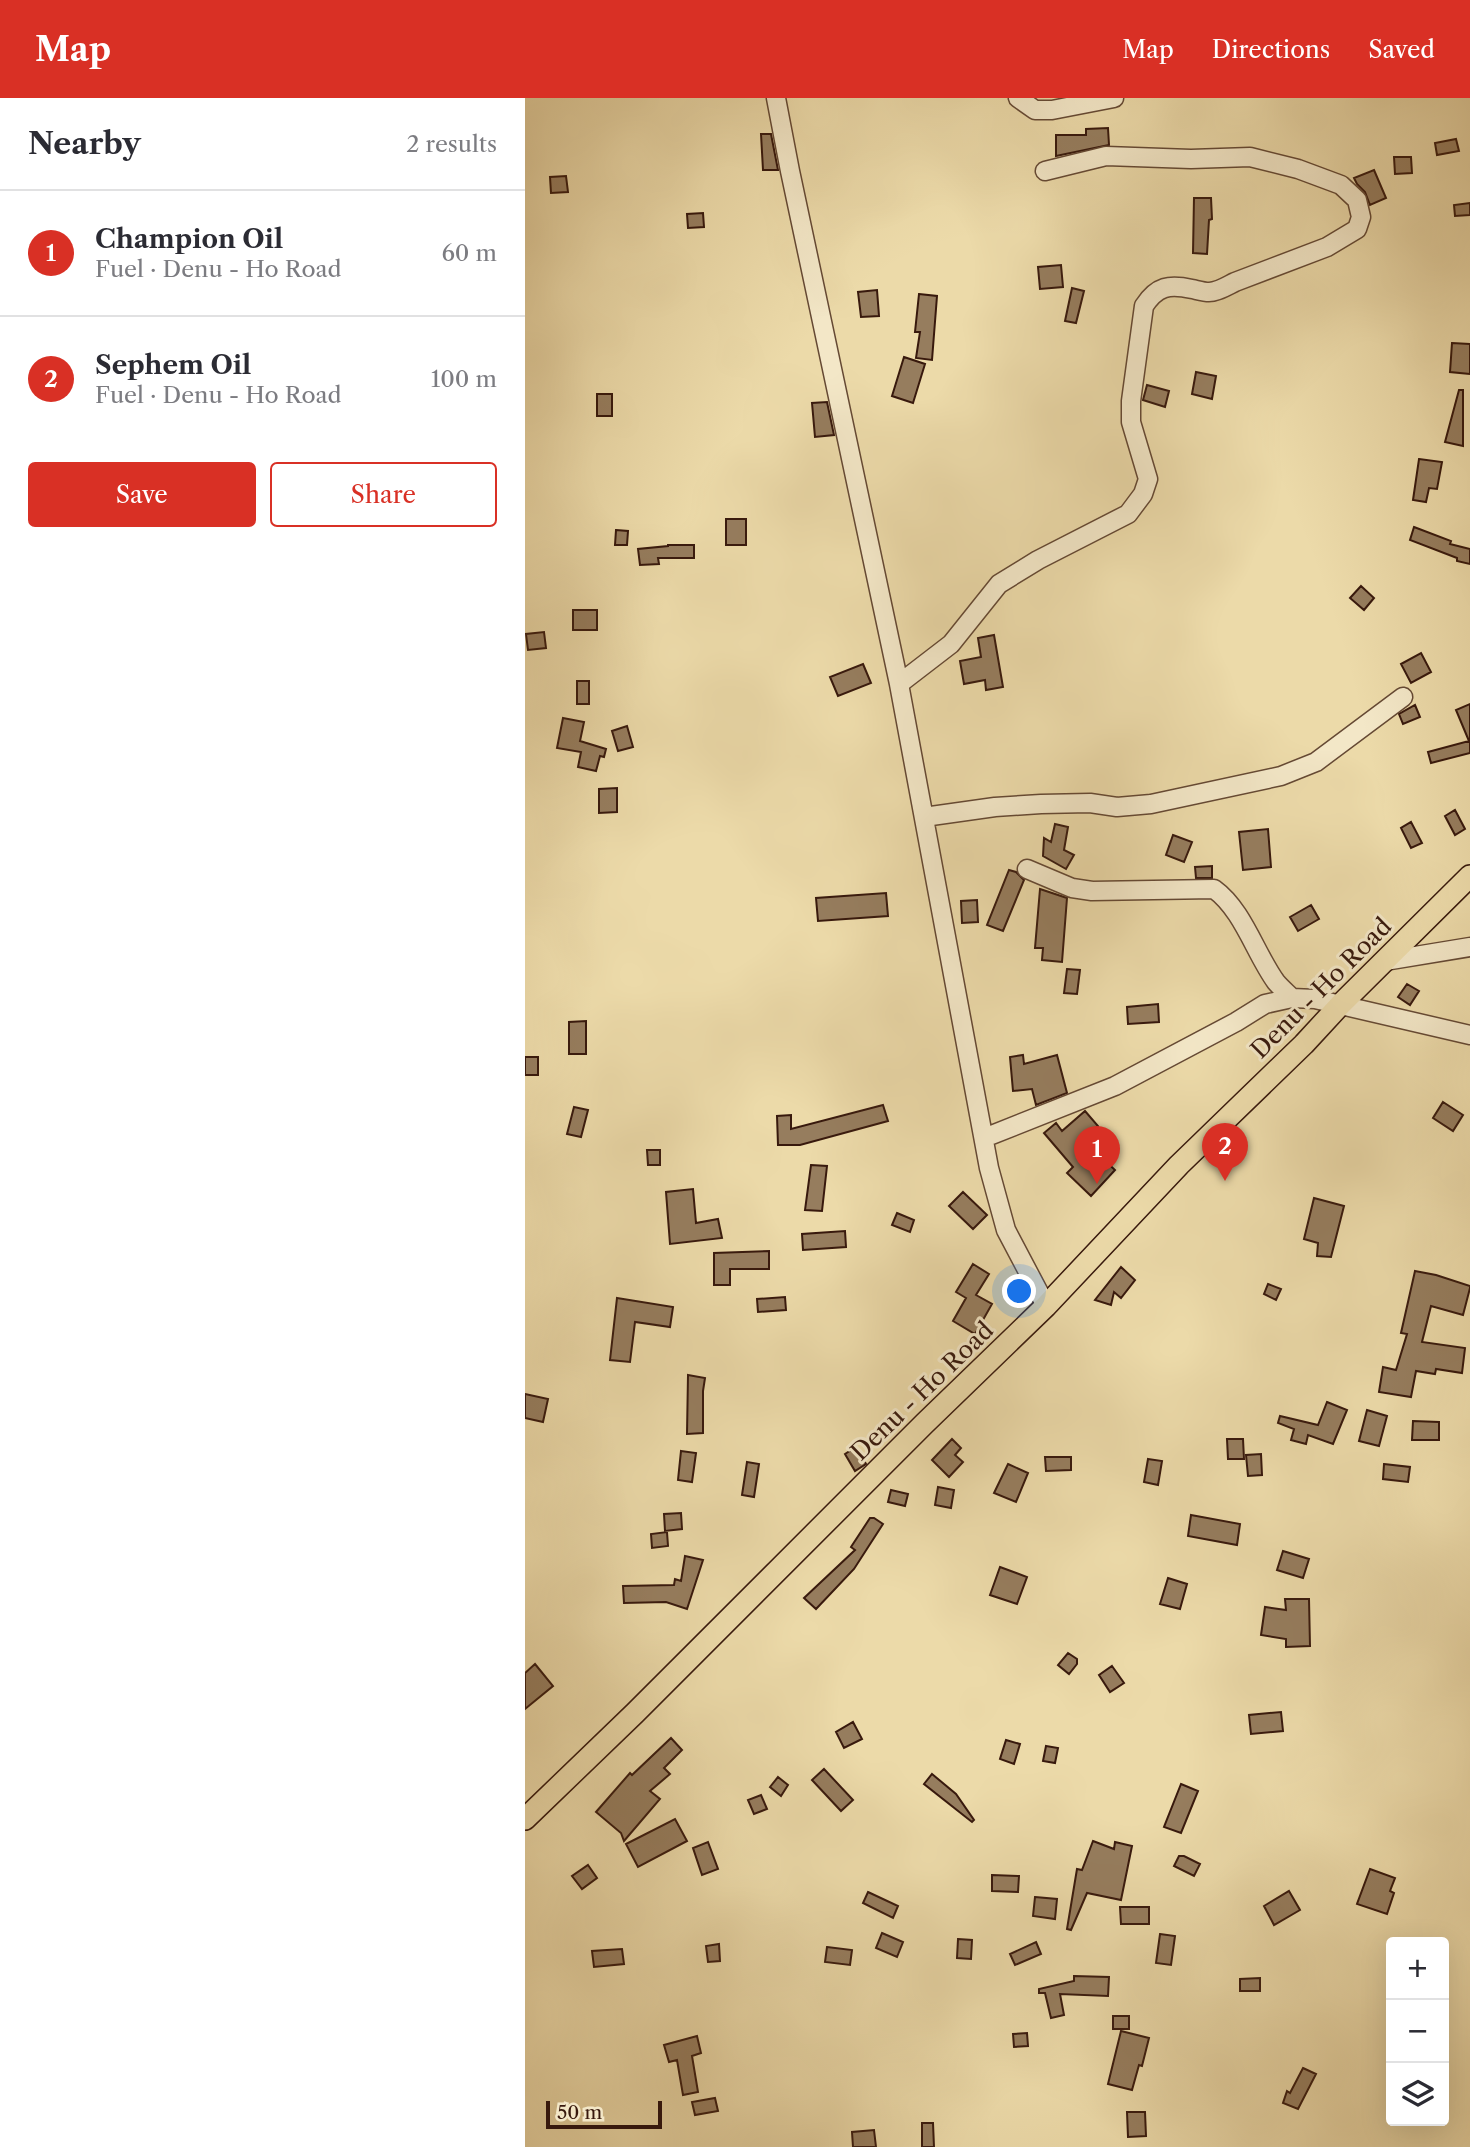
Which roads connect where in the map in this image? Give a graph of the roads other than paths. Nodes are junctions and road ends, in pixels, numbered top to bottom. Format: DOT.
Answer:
graph roads {
  1 [pos="776,98"];
  2 [pos="1018,98"];
  3 [pos="1114,98"];
  4 [pos="1045,171"];
  5 [pos="899,684"];
  6 [pos="1403,697"];
  7 [pos="924,817"];
  8 [pos="1027,869"];
  9 [pos="1470,876"];
  10 [pos="1470,947"];
  11 [pos="1385,961"];
  12 [pos="1292,998"];
  13 [pos="1340,1005"];
  14 [pos="1470,1035"];
  15 [pos="984,1138"];
  16 [pos="1046,1306"];
  17 [pos="525,1819"];
  1 -- 5 [label="street"];
  2 -- 3 [label="street"];
  4 -- 5 [label="street"];
  5 -- 7 [label="street"];
  6 -- 7 [label="street"];
  7 -- 15 [label="street"];
  8 -- 12 [label="street"];
  9 -- 11 [label="main road, Denu - Ho Road"];
  10 -- 11 [label="street"];
  11 -- 13 [label="main road, Denu - Ho Road"];
  12 -- 13 [label="street"];
  12 -- 15 [label="street"];
  13 -- 14 [label="street"];
  13 -- 16 [label="main road, Denu - Ho Road"];
  15 -- 16 [label="street"];
  16 -- 17 [label="main road, Denu - Ho Road"];
}
